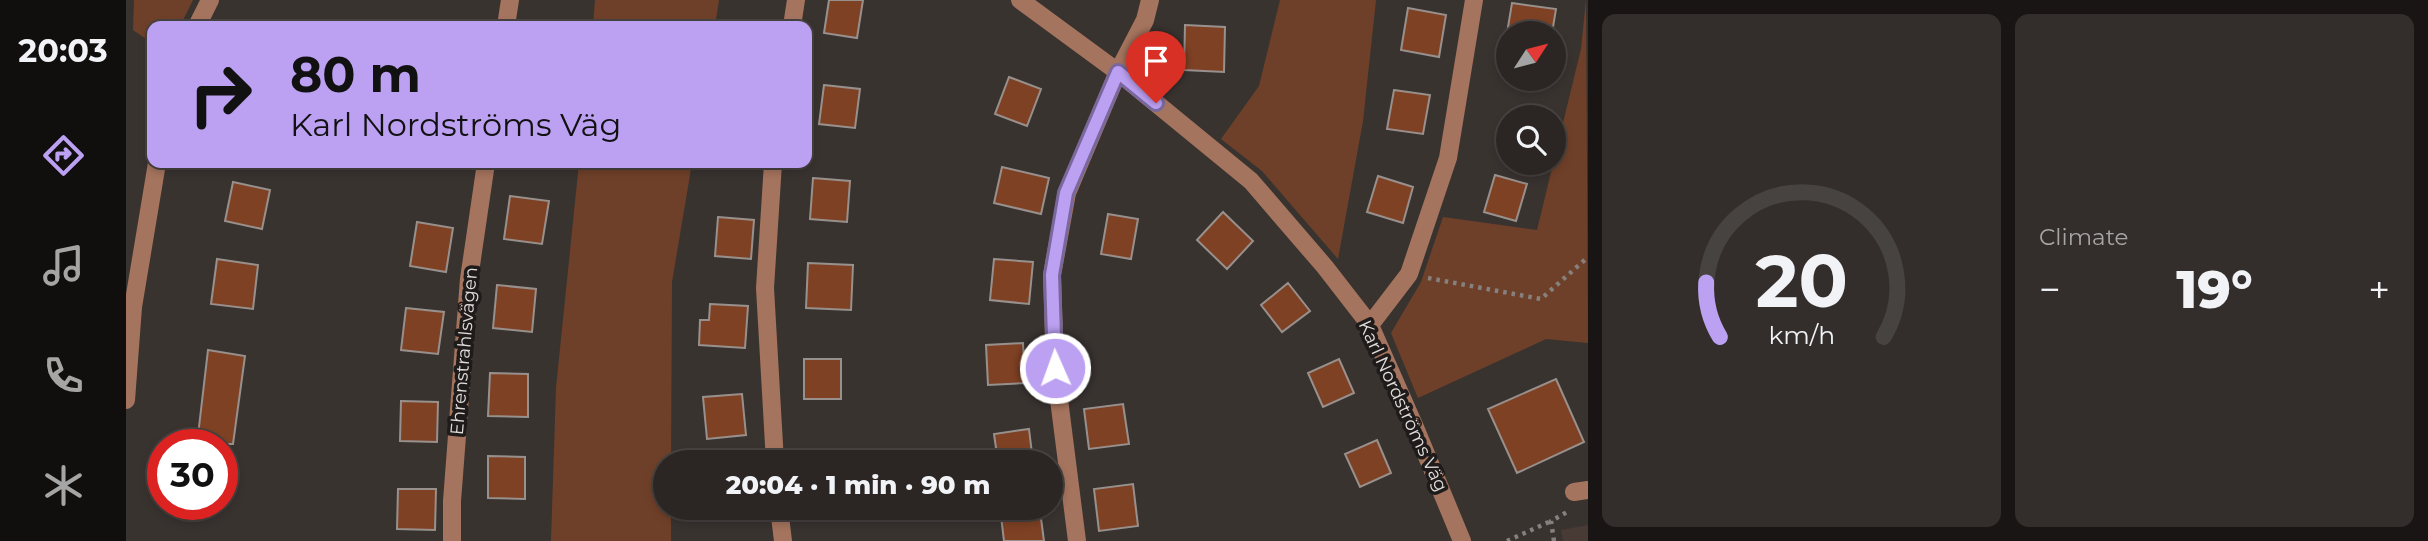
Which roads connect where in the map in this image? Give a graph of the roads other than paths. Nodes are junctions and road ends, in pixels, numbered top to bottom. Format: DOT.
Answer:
graph roads {
  1 [pos="210,0"];
  2 [pos="510,0"];
  3 [pos="796,0"];
  4 [pos="1020,0"];
  5 [pos="1150,0"];
  6 [pos="1474,0"];
  7 [pos="200,21"];
  8 [pos="507,21"];
  9 [pos="793,21"];
  10 [pos="1118,72"];
  11 [pos="156,168"];
  12 [pos="485,168"];
  13 [pos="774,168"];
  14 [pos="130,305"];
  15 [pos="1370,325"];
  16 [pos="126,400"];
  17 [pos="774,450"];
  18 [pos="780,520"];
  19 [pos="452,541"];
  20 [pos="783,541"];
  21 [pos="1077,541"];
  22 [pos="1462,541"];
  1 -- 7 [label="street"];
  2 -- 8 [label="street"];
  3 -- 9 [label="street"];
  4 -- 10 [label="street, Karl Nordströms Väg"];
  5 -- 10 [label="street"];
  6 -- 15 [label="street"];
  10 -- 15 [label="street, Karl Nordströms Väg"];
  10 -- 21 [label="street"];
  11 -- 14 [label="street"];
  12 -- 19 [label="street, Ehrenstrahlsvägen"];
  13 -- 17 [label="street"];
  14 -- 16 [label="street"];
  15 -- 22 [label="street, Karl Nordströms Väg"];
  18 -- 20 [label="street"];
}
